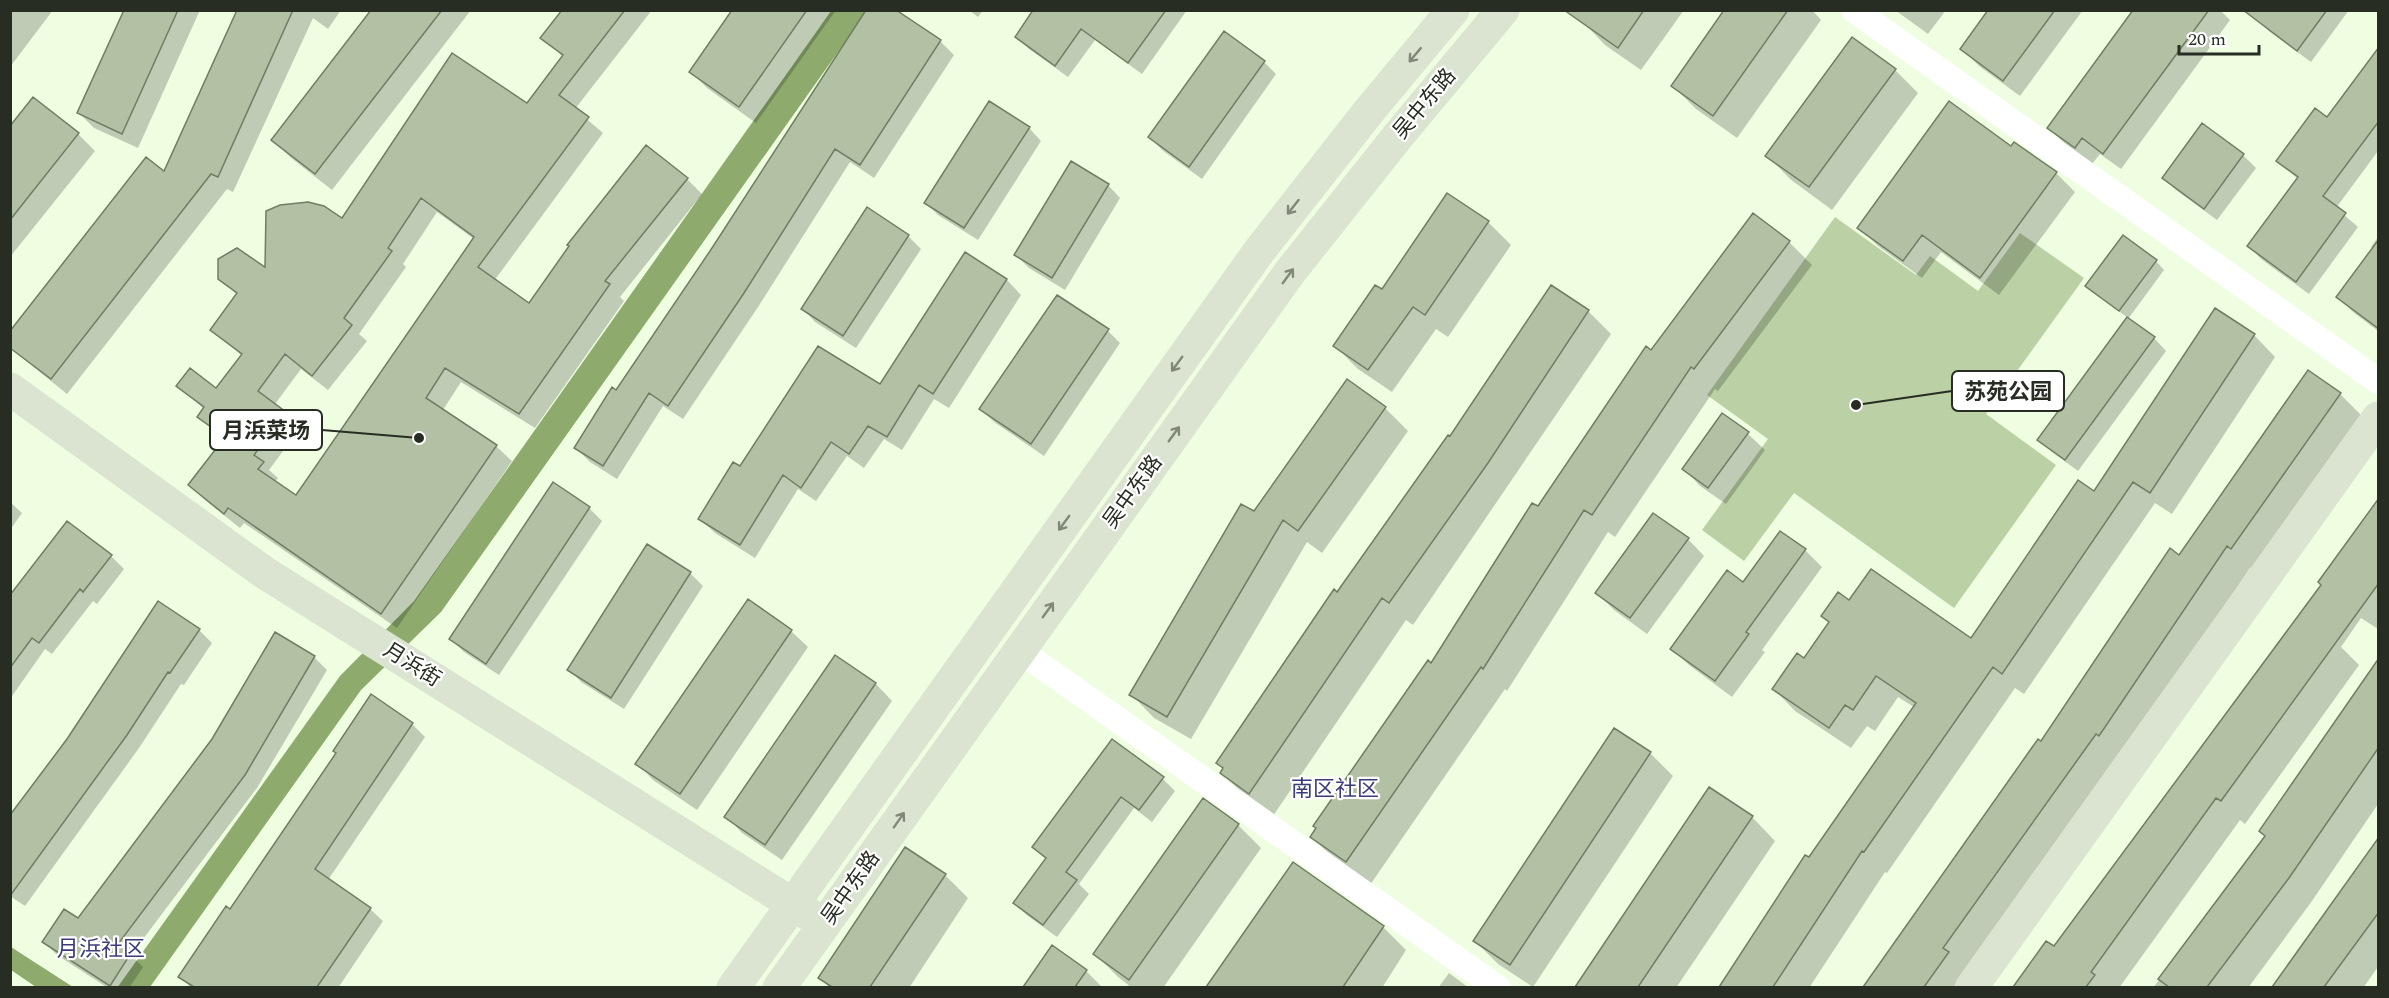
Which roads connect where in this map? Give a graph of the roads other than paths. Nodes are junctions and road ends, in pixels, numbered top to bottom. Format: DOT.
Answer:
graph roads {
  1 [pos="1453,10"];
  2 [pos="1503,10"];
  3 [pos="1854,10"];
  4 [pos="2379,381"];
  5 [pos="10,389"];
  6 [pos="2379,418"];
  7 [pos="1019,650"];
  8 [pos="793,903"];
  9 [pos="824,925"];
  10 [pos="733,987"];
  11 [pos="779,987"];
  12 [pos="1498,987"];
  13 [pos="1971,987"];
  1 -- 8 [label="main road, 吴中东路, one-way"];
  7 -- 2 [label="main road, 吴中东路, one-way"];
  3 -- 4 [label="street"];
  5 -- 8 [label="main road, 月浜街"];
  6 -- 13 [label="main road"];
  9 -- 7 [label="main road, 吴中东路, one-way"];
  7 -- 12 [label="street"];
  8 -- 9 [label="main road, 月浜街"];
  8 -- 10 [label="main road, 吴中东路"];
  9 -- 11 [label="main road, 吴中东路"];
}
